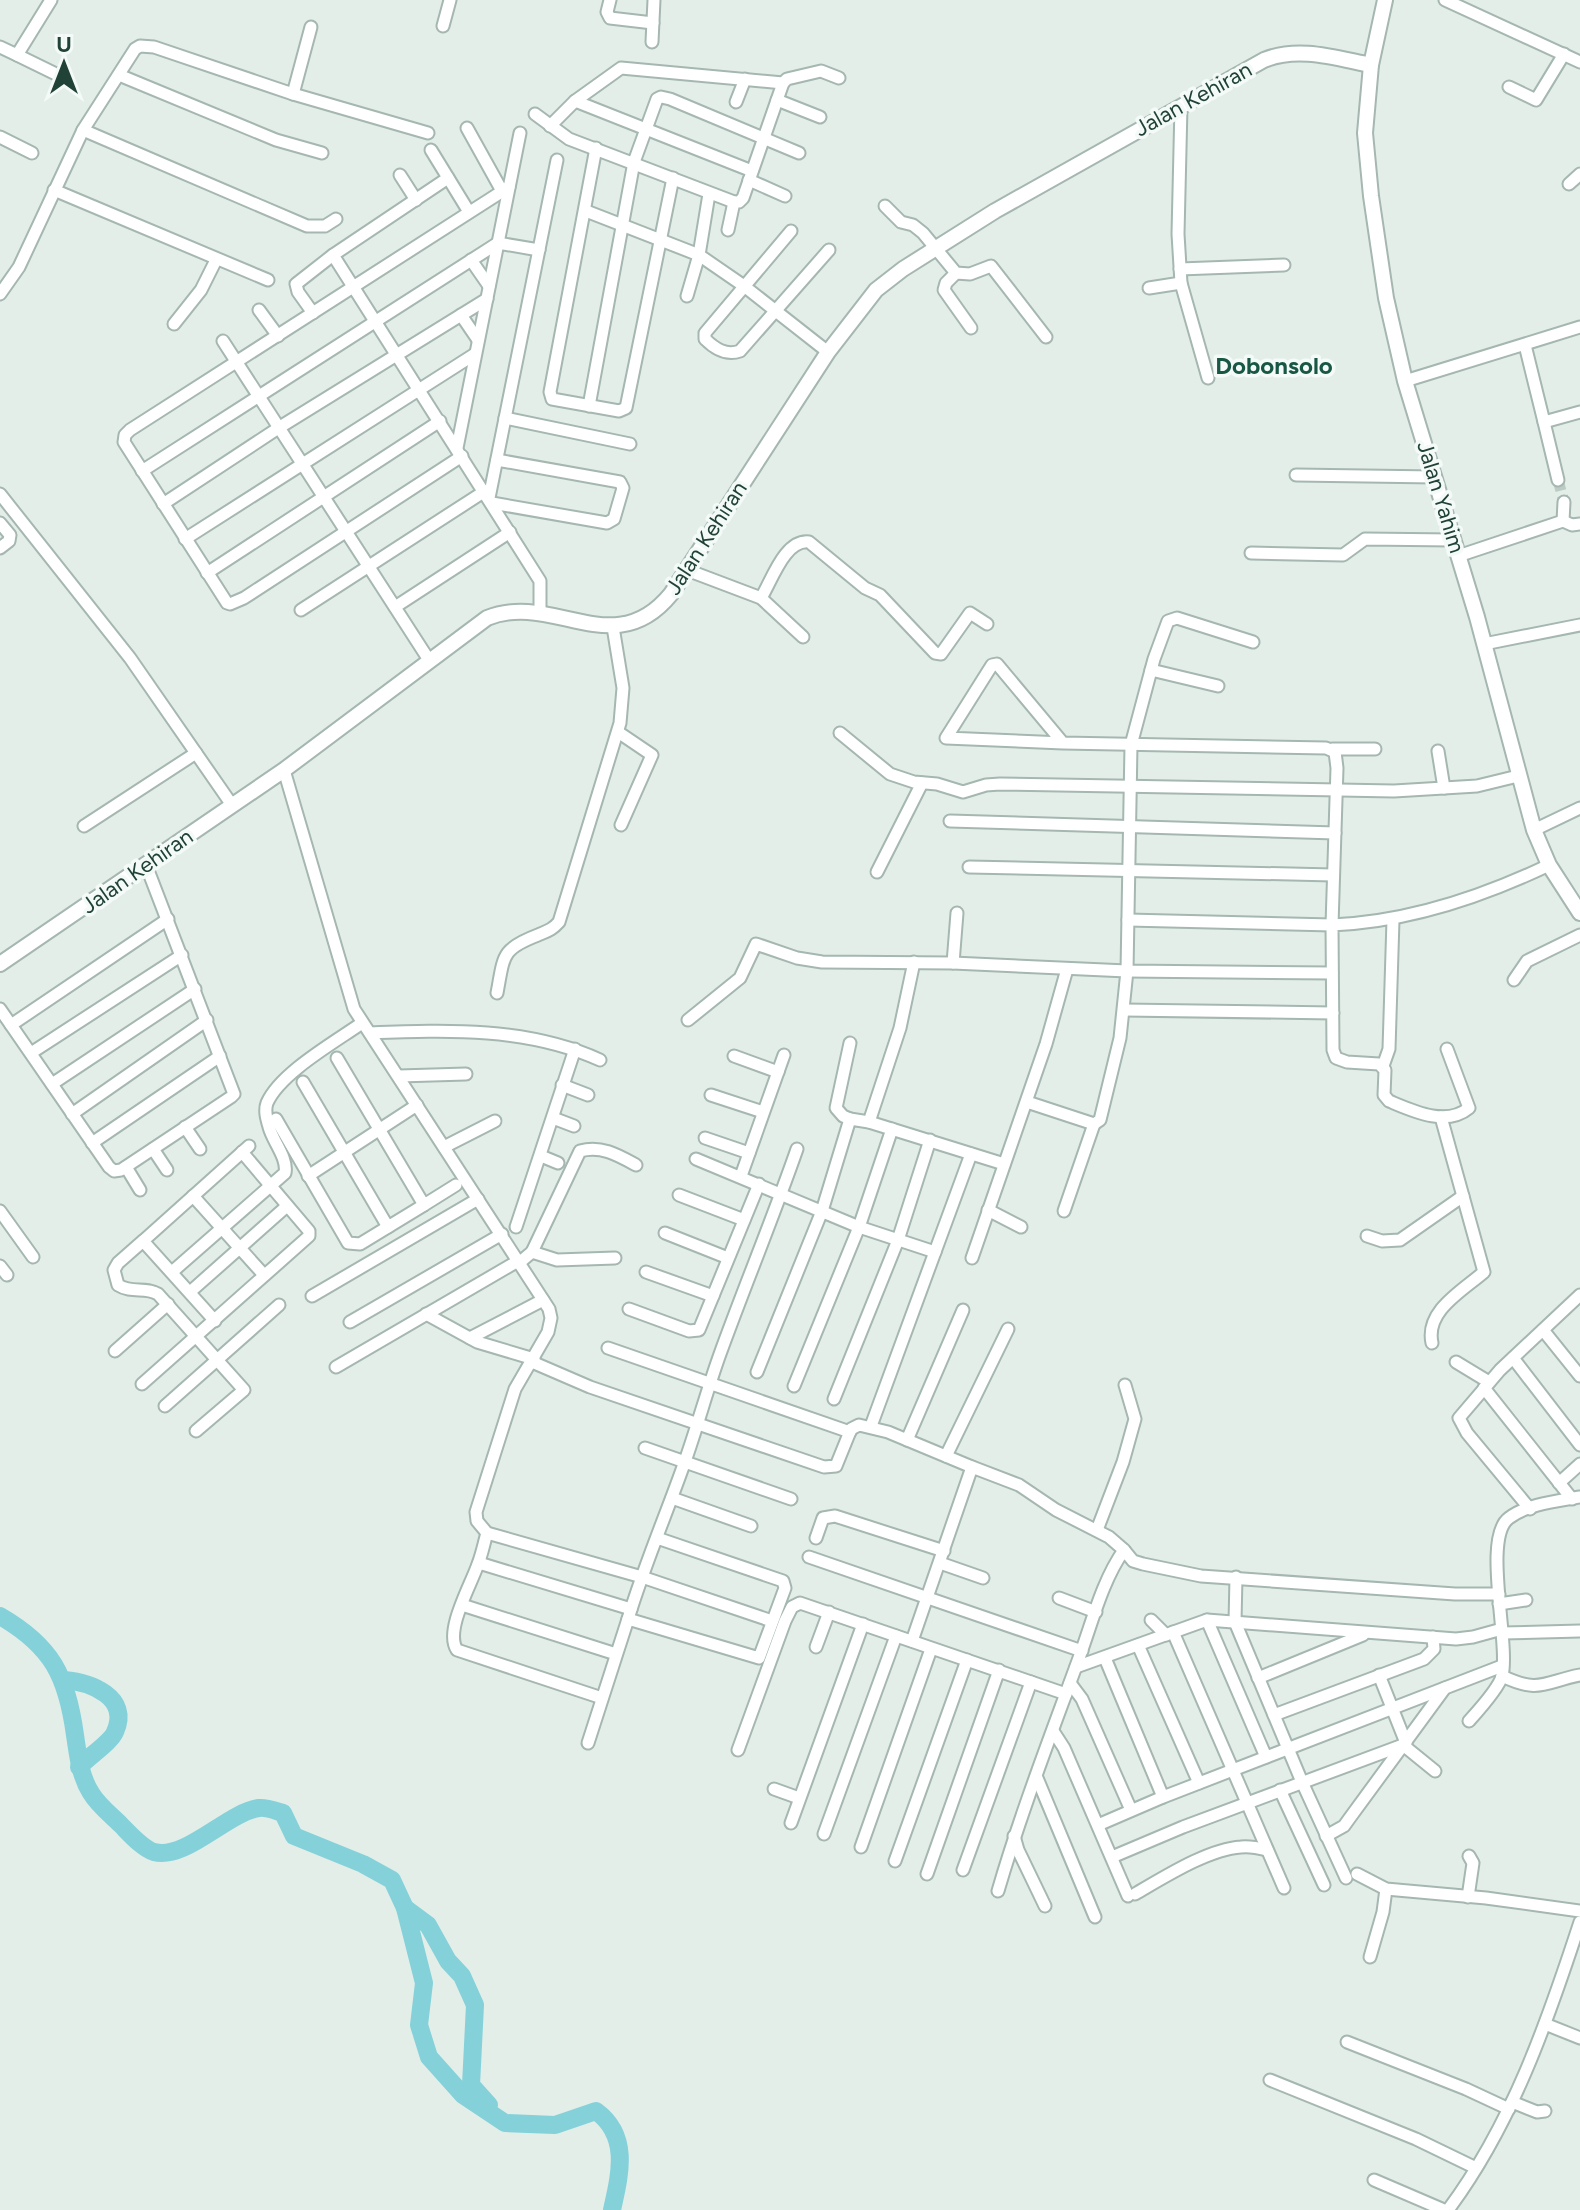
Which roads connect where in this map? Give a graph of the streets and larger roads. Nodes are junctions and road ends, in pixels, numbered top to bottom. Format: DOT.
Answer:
graph roads {
  1 [pos="51,0"];
  2 [pos="450,0"];
  3 [pos="610,0"];
  4 [pos="654,0"];
  5 [pos="1385,0"];
  6 [pos="1445,0"];
  7 [pos="653,23"];
  8 [pos="443,26"];
  9 [pos="311,27"];
  10 [pos="652,42"];
  11 [pos="0,47"];
  12 [pos="1564,54"];
  13 [pos="17,55"];
  14 [pos="1580,62"];
  15 [pos="1371,65"];
  16 [pos="119,75"];
  17 [pos="60,76"];
  18 [pos="839,78"];
  19 [pos="745,79"];
  20 [pos="783,83"];
  21 [pos="1509,87"];
  22 [pos="293,94"];
  23 [pos="777,100"];
  24 [pos="575,101"];
  25 [pos="736,102"];
  26 [pos="1181,106"];
  27 [pos="535,114"];
  28 [pos="820,117"];
  29 [pos="550,126"];
  30 [pos="467,128"];
  31 [pos="646,129"];
  32 [pos="83,130"];
  33 [pos="428,133"];
  34 [pos="520,133"];
  35 [pos="0,137"];
  36 [pos="764,137"];
  37 [pos="596,148"];
  38 [pos="431,150"];
  39 [pos="32,153"];
  40 [pos="322,153"];
  41 [pos="799,153"];
  42 [pos="557,160"];
  43 [pos="634,162"];
  44 [pos="1580,174"];
  45 [pos="400,175"];
  46 [pos="750,175"];
  47 [pos="448,178"];
  48 [pos="673,178"];
  49 [pos="1569,184"];
  50 [pos="505,189"];
  51 [pos="54,190"];
  52 [pos="709,194"];
  53 [pos="785,196"];
  54 [pos="416,200"];
  55 [pos="734,202"];
  56 [pos="885,206"];
  57 [pos="586,211"];
  58 [pos="469,212"];
  59 [pos="336,219"];
  60 [pos="623,224"];
  61 [pos="728,230"];
  62 [pos="791,231"];
  63 [pos="661,239"];
  64 [pos="498,243"];
  65 [pos="937,247"];
  66 [pos="539,250"];
  67 [pos="829,250"];
  68 [pos="333,255"];
  69 [pos="699,255"];
  70 [pos="216,260"];
  71 [pos="471,260"];
  72 [pos="1284,265"];
  73 [pos="1180,269"];
  74 [pos="956,273"];
  75 [pos="268,280"];
  76 [pos="1181,283"];
  77 [pos="489,286"];
  78 [pos="744,286"];
  79 [pos="353,287"];
  80 [pos="1149,288"];
  81 [pos="0,294"];
  82 [pos="687,296"];
  83 [pos="487,299"];
  84 [pos="259,310"];
  85 [pos="777,312"];
  86 [pos="313,313"];
  87 [pos="461,315"];
  88 [pos="375,320"];
  89 [pos="174,324"];
  90 [pos="1580,327"];
  91 [pos="971,328"];
  92 [pos="278,336"];
  93 [pos="1046,337"];
  94 [pos="478,340"];
  95 [pos="223,341"];
  96 [pos="1525,345"];
  97 [pos="828,352"];
  98 [pos="397,354"];
  99 [pos="475,354"];
  100 [pos="237,362"];
  101 [pos="1208,378"];
  102 [pos="1405,381"];
  103 [pos="418,388"];
  104 [pos="258,395"];
  105 [pos="589,406"];
  106 [pos="1580,412"];
  107 [pos="505,418"];
  108 [pos="440,421"];
  109 [pos="1544,422"];
  110 [pos="280,427"];
  111 [pos="630,444"];
  112 [pos="459,452"];
  113 [pos="497,460"];
  114 [pos="302,463"];
  115 [pos="142,471"];
  116 [pos="1296,475"];
  117 [pos="1435,477"];
  118 [pos="1558,480"];
  119 [pos="1,497"];
  120 [pos="324,497"];
  121 [pos="489,497"];
  122 [pos="1564,502"];
  123 [pos="163,504"];
  124 [pos="1563,521"];
  125 [pos="0,523"];
  126 [pos="1580,524"];
  127 [pos="346,530"];
  128 [pos="510,532"];
  129 [pos="185,539"];
  130 [pos="1453,540"];
  131 [pos="0,548"];
  132 [pos="1251,553"];
  133 [pos="1458,556"];
  134 [pos="369,566"];
  135 [pos="687,570"];
  136 [pos="207,573"];
  137 [pos="761,598"];
  138 [pos="395,607"];
  139 [pos="301,610"];
  140 [pos="540,612"];
  141 [pos="987,624"];
  142 [pos="1580,625"];
  143 [pos="613,627"];
  144 [pos="803,637"];
  145 [pos="1253,642"];
  146 [pos="1484,644"];
  147 [pos="429,660"];
  148 [pos="1151,670"];
  149 [pos="1218,686"];
  150 [pos="618,732"];
  151 [pos="840,733"];
  152 [pos="1063,743"];
  153 [pos="1131,745"];
  154 [pos="1332,749"];
  155 [pos="1375,749"];
  156 [pos="1438,751"];
  157 [pos="196,753"];
  158 [pos="284,770"];
  159 [pos="1518,776"];
  160 [pos="922,783"];
  161 [pos="1131,787"];
  162 [pos="1444,788"];
  163 [pos="1336,791"];
  164 [pos="232,805"];
  165 [pos="1580,808"];
  166 [pos="950,821"];
  167 [pos="621,825"];
  168 [pos="84,826"];
  169 [pos="1131,828"];
  170 [pos="1534,830"];
  171 [pos="1335,833"];
  172 [pos="146,865"];
  173 [pos="1549,865"];
  174 [pos="969,867"];
  175 [pos="1129,870"];
  176 [pos="877,872"];
  177 [pos="1333,875"];
  178 [pos="957,913"];
  179 [pos="1580,913"];
  180 [pos="168,919"];
  181 [pos="1128,920"];
  182 [pos="1393,920"];
  183 [pos="1332,925"];
  184 [pos="1580,935"];
  185 [pos="182,955"];
  186 [pos="914,962"];
  187 [pos="953,963"];
  188 [pos="0,964"];
  189 [pos="1067,969"];
  190 [pos="1127,971"];
  191 [pos="1332,973"];
  192 [pos="1514,980"];
  193 [pos="195,989"];
  194 [pos="497,993"];
  195 [pos="0,1009"];
  196 [pos="1124,1010"];
  197 [pos="1333,1013"];
  198 [pos="207,1020"];
  199 [pos="688,1020"];
  200 [pos="11,1025"];
  201 [pos="366,1028"];
  202 [pos="850,1043"];
  203 [pos="575,1049"];
  204 [pos="1447,1049"];
  205 [pos="31,1053"];
  206 [pos="784,1055"];
  207 [pos="220,1056"];
  208 [pos="734,1056"];
  209 [pos="337,1058"];
  210 [pos="600,1060"];
  211 [pos="1383,1066"];
  212 [pos="778,1072"];
  213 [pos="466,1074"];
  214 [pos="399,1076"];
  215 [pos="303,1082"];
  216 [pos="52,1084"];
  217 [pos="562,1085"];
  218 [pos="588,1095"];
  219 [pos="711,1095"];
  220 [pos="1027,1102"];
  221 [pos="417,1105"];
  222 [pos="763,1112"];
  223 [pos="72,1114"];
  224 [pos="1441,1117"];
  225 [pos="553,1118"];
  226 [pos="276,1119"];
  227 [pos="850,1119"];
  228 [pos="495,1121"];
  229 [pos="869,1122"];
  230 [pos="1094,1124"];
  231 [pos="574,1126"];
  232 [pos="185,1127"];
  233 [pos="892,1129"];
  234 [pos="380,1130"];
  235 [pos="705,1138"];
  236 [pos="930,1140"];
  237 [pos="92,1143"];
  238 [pos="444,1147"];
  239 [pos="153,1149"];
  240 [pos="200,1149"];
  241 [pos="797,1149"];
  242 [pos="345,1152"];
  243 [pos="749,1153"];
  244 [pos="971,1154"];
  245 [pos="541,1156"];
  246 [pos="696,1159"];
  247 [pos="558,1163"];
  248 [pos="1004,1164"];
  249 [pos="636,1165"];
  250 [pos="126,1167"];
  251 [pos="167,1170"];
  252 [pos="308,1176"];
  253 [pos="741,1176"];
  254 [pos="759,1184"];
  255 [pos="456,1185"];
  256 [pos="270,1186"];
  257 [pos="140,1190"];
  258 [pos="781,1193"];
  259 [pos="679,1195"];
  260 [pos="193,1196"];
  261 [pos="1463,1196"];
  262 [pos="478,1199"];
  263 [pos="424,1205"];
  264 [pos="287,1206"];
  265 [pos="988,1210"];
  266 [pos="0,1211"];
  267 [pos="822,1211"];
  268 [pos="1064,1211"];
  269 [pos="744,1220"];
  270 [pos="222,1227"];
  271 [pos="388,1227"];
  272 [pos="516,1227"];
  273 [pos="859,1227"];
  274 [pos="1021,1227"];
  275 [pos="665,1233"];
  276 [pos="502,1234"];
  277 [pos="1367,1236"];
  278 [pos="898,1240"];
  279 [pos="143,1241"];
  280 [pos="241,1247"];
  281 [pos="532,1252"];
  282 [pos="935,1252"];
  283 [pos="33,1257"];
  284 [pos="615,1258"];
  285 [pos="728,1258"];
  286 [pos="972,1258"];
  287 [pos="518,1262"];
  288 [pos="172,1272"];
  289 [pos="646,1272"];
  290 [pos="264,1275"];
  291 [pos="190,1292"];
  292 [pos="1580,1295"];
  293 [pos="312,1296"];
  294 [pos="713,1296"];
  295 [pos="543,1300"];
  296 [pos="168,1304"];
  297 [pos="279,1305"];
  298 [pos="629,1309"];
  299 [pos="963,1310"];
  300 [pos="426,1314"];
  301 [pos="215,1321"];
  302 [pos="350,1322"];
  303 [pos="1008,1329"];
  304 [pos="1543,1330"];
  305 [pos="197,1336"];
  306 [pos="470,1338"];
  307 [pos="1432,1343"];
  308 [pos="608,1348"];
  309 [pos="115,1351"];
  310 [pos="1513,1358"];
  311 [pos="218,1360"];
  312 [pos="533,1361"];
  313 [pos="1456,1362"];
  314 [pos="336,1367"];
  315 [pos="757,1372"];
  316 [pos="1580,1376"];
  317 [pos="711,1383"];
  318 [pos="142,1384"];
  319 [pos="1125,1385"];
  320 [pos="1486,1385"];
  321 [pos="794,1386"];
  322 [pos="834,1399"];
  323 [pos="165,1406"];
  324 [pos="699,1423"];
  325 [pos="871,1426"];
  326 [pos="196,1431"];
  327 [pos="850,1432"];
  328 [pos="907,1440"];
  329 [pos="1580,1445"];
  330 [pos="645,1448"];
  331 [pos="946,1456"];
  332 [pos="685,1463"];
  333 [pos="1580,1464"];
  334 [pos="972,1467"];
  335 [pos="1559,1483"];
  336 [pos="672,1498"];
  337 [pos="1576,1498"];
  338 [pos="791,1499"];
  339 [pos="1530,1509"];
  340 [pos="751,1526"];
  341 [pos="1097,1530"];
  342 [pos="487,1533"];
  343 [pos="657,1538"];
  344 [pos="816,1538"];
  345 [pos="1124,1550"];
  346 [pos="809,1557"];
  347 [pos="942,1557"];
  348 [pos="479,1563"];
  349 [pos="642,1577"];
  350 [pos="1236,1577"];
  351 [pos="983,1578"];
  352 [pos="927,1598"];
  353 [pos="1059,1598"];
  354 [pos="1499,1599"];
  355 [pos="1526,1600"];
  356 [pos="462,1605"];
  357 [pos="829,1612"];
  358 [pos="1096,1612"];
  359 [pos="629,1614"];
  360 [pos="1151,1620"];
  361 [pos="1207,1620"];
  362 [pos="772,1621"];
  363 [pos="1235,1622"];
  364 [pos="863,1624"];
  365 [pos="1502,1631"];
  366 [pos="1580,1631"];
  367 [pos="1367,1633"];
  368 [pos="1169,1634"];
  369 [pos="896,1636"];
  370 [pos="1433,1637"];
  371 [pos="912,1641"];
  372 [pos="1138,1645"];
  373 [pos="816,1647"];
  374 [pos="931,1649"];
  375 [pos="1082,1651"];
  376 [pos="616,1654"];
  377 [pos="1105,1658"];
  378 [pos="967,1660"];
  379 [pos="1076,1667"];
  380 [pos="999,1670"];
  381 [pos="1502,1671"];
  382 [pos="1379,1675"];
  383 [pos="1580,1675"];
  384 [pos="1258,1678"];
  385 [pos="1031,1682"];
  386 [pos="1068,1688"];
  387 [pos="1445,1688"];
  388 [pos="602,1698"];
  389 [pos="1393,1708"];
  390 [pos="1274,1715"];
  391 [pos="1469,1721"];
  392 [pos="1053,1731"];
  393 [pos="588,1743"];
  394 [pos="1404,1744"];
  395 [pos="1288,1749"];
  396 [pos="738,1750"];
  397 [pos="1266,1757"];
  398 [pos="1232,1770"];
  399 [pos="1435,1771"];
  400 [pos="1037,1778"];
  401 [pos="1302,1782"];
  402 [pos="1199,1783"];
  403 [pos="774,1789"];
  404 [pos="1280,1790"];
  405 [pos="1163,1797"];
  406 [pos="799,1798"];
  407 [pos="1246,1803"];
  408 [pos="1131,1810"];
  409 [pos="791,1823"];
  410 [pos="1098,1825"];
  411 [pos="824,1834"];
  412 [pos="1014,1835"];
  413 [pos="1326,1836"];
  414 [pos="861,1847"];
  415 [pos="1267,1850"];
  416 [pos="1469,1856"];
  417 [pos="1112,1857"];
  418 [pos="895,1861"];
  419 [pos="963,1870"];
  420 [pos="927,1874"];
  421 [pos="1324,1885"];
  422 [pos="1284,1888"];
  423 [pos="1386,1889"];
  424 [pos="998,1891"];
  425 [pos="1468,1897"];
  426 [pos="1045,1906"];
  427 [pos="1580,1911"];
  428 [pos="1095,1917"];
  429 [pos="1580,1922"];
  430 [pos="1575,1954"];
  431 [pos="1370,1957"];
  432 [pos="1545,2024"];
  433 [pos="1580,2038"];
  434 [pos="1347,2042"];
  435 [pos="1270,2080"];
  436 [pos="1510,2105"];
  437 [pos="1545,2111"];
  438 [pos="1476,2168"];
  439 [pos="1374,2180"];
  440 [pos="1446,2210"];
  1 -- 13 [label="street"];
  2 -- 8 [label="street"];
  3 -- 7 [label="street"];
  4 -- 7 [label="street"];
  5 -- 15 [label="street, Jalan Yahim"];
  6 -- 12 [label="street"];
  7 -- 10 [label="street"];
  9 -- 22 [label="street"];
  11 -- 13 [label="street"];
  12 -- 14 [label="street"];
  12 -- 21 [label="street"];
  13 -- 17 [label="street"];
  15 -- 26 [label="street, Jalan Kehiran"];
  15 -- 102 [label="street, Jalan Yahim"];
  16 -- 22 [label="street"];
  16 -- 32 [label="street"];
  16 -- 40 [label="street"];
  18 -- 20 [label="street"];
  19 -- 20 [label="street"];
  19 -- 24 [label="street"];
  19 -- 25 [label="street"];
  20 -- 23 [label="street"];
  22 -- 33 [label="street"];
  23 -- 28 [label="street"];
  23 -- 36 [label="street"];
  24 -- 29 [label="street"];
  24 -- 31 [label="street"];
  26 -- 65 [label="street, Jalan Kehiran"];
  26 -- 73 [label="street"];
  27 -- 29 [label="street"];
  29 -- 37 [label="street"];
  30 -- 50 [label="street"];
  31 -- 36 [label="street"];
  31 -- 43 [label="street"];
  31 -- 46 [label="street"];
  32 -- 51 [label="street"];
  32 -- 59 [label="street"];
  34 -- 50 [label="street"];
  35 -- 39 [label="street"];
  36 -- 41 [label="street"];
  36 -- 46 [label="street"];
  37 -- 43 [label="street"];
  37 -- 57 [label="street"];
  38 -- 47 [label="street"];
  42 -- 66 [label="street"];
  43 -- 48 [label="street"];
  43 -- 60 [label="street"];
  44 -- 49 [label="street"];
  45 -- 54 [label="street"];
  46 -- 53 [label="street"];
  46 -- 55 [label="street"];
  47 -- 54 [label="street"];
  47 -- 58 [label="street"];
  48 -- 52 [label="street"];
  48 -- 63 [label="street"];
  50 -- 58 [label="street"];
  50 -- 64 [label="street"];
  51 -- 70 [label="street"];
  51 -- 81 [label="street"];
  52 -- 55 [label="street"];
  52 -- 69 [label="street"];
  54 -- 68 [label="street"];
  55 -- 61 [label="street"];
  56 -- 65 [label="street"];
  57 -- 60 [label="street"];
  57 -- 105 [label="street"];
  58 -- 79 [label="street"];
  60 -- 63 [label="street"];
  60 -- 105 [label="street"];
  62 -- 78 [label="street"];
  63 -- 69 [label="street"];
  63 -- 105 [label="street"];
  64 -- 66 [label="street"];
  64 -- 71 [label="street"];
  64 -- 77 [label="street"];
  65 -- 74 [label="street"];
  65 -- 97 [label="street, Jalan Kehiran"];
  66 -- 107 [label="street"];
  67 -- 85 [label="street"];
  68 -- 79 [label="street"];
  68 -- 86 [label="street"];
  69 -- 78 [label="street"];
  69 -- 82 [label="street"];
  70 -- 75 [label="street"];
  70 -- 89 [label="street"];
  71 -- 77 [label="street"];
  71 -- 88 [label="street"];
  72 -- 73 [label="street"];
  73 -- 76 [label="street"];
  74 -- 91 [label="street"];
  74 -- 93 [label="street"];
  76 -- 80 [label="street"];
  76 -- 101 [label="street"];
  77 -- 83 [label="street"];
  78 -- 85 [label="street"];
  78 -- 85 [label="street"];
  79 -- 86 [label="street"];
  79 -- 88 [label="street"];
  83 -- 87 [label="street"];
  83 -- 94 [label="street"];
  84 -- 92 [label="street"];
  85 -- 97 [label="street"];
  86 -- 92 [label="street"];
  87 -- 94 [label="street"];
  87 -- 98 [label="street"];
  88 -- 98 [label="street"];
  88 -- 104 [label="street"];
  90 -- 96 [label="street"];
  92 -- 100 [label="street"];
  94 -- 99 [label="street"];
  95 -- 100 [label="street"];
  96 -- 102 [label="street"];
  96 -- 109 [label="street"];
  97 -- 135 [label="street, Jalan Kehiran"];
  98 -- 103 [label="street"];
  98 -- 110 [label="street"];
  99 -- 103 [label="street"];
  99 -- 112 [label="street"];
  100 -- 104 [label="street"];
  100 -- 115 [label="street"];
  102 -- 117 [label="street, Jalan Yahim"];
  103 -- 108 [label="street"];
  103 -- 114 [label="street"];
  104 -- 110 [label="street"];
  104 -- 115 [label="street"];
  106 -- 109 [label="street"];
  107 -- 111 [label="street"];
  107 -- 113 [label="street"];
  108 -- 112 [label="street"];
  108 -- 120 [label="street"];
  109 -- 118 [label="street"];
  110 -- 114 [label="street"];
  110 -- 123 [label="street"];
  112 -- 121 [label="street"];
  112 -- 127 [label="street"];
  113 -- 121 [label="street"];
  113 -- 121 [label="street"];
  114 -- 120 [label="street"];
  114 -- 129 [label="street"];
  115 -- 123 [label="street"];
  116 -- 117 [label="street"];
  117 -- 130 [label="street, Jalan Yahim"];
  119 -- 157 [label="street"];
  120 -- 127 [label="street"];
  120 -- 136 [label="street"];
  121 -- 128 [label="street"];
  121 -- 134 [label="street"];
  122 -- 124 [label="street"];
  123 -- 129 [label="street"];
  124 -- 126 [label="street"];
  124 -- 133 [label="street"];
  125 -- 131 [label="street"];
  127 -- 134 [label="street"];
  127 -- 136 [label="street"];
  128 -- 138 [label="street"];
  128 -- 140 [label="street"];
  129 -- 136 [label="street"];
  130 -- 132 [label="street"];
  130 -- 133 [label="street, Jalan Yahim"];
  133 -- 146 [label="street, Jalan Yahim"];
  134 -- 138 [label="street"];
  134 -- 139 [label="street"];
  135 -- 137 [label="street"];
  135 -- 143 [label="street, Jalan Kehiran"];
  137 -- 141 [label="street"];
  137 -- 144 [label="street"];
  138 -- 147 [label="street"];
  140 -- 143 [label="street, Jalan Kehiran"];
  140 -- 147 [label="street, Jalan Kehiran"];
  142 -- 146 [label="street"];
  143 -- 150 [label="street"];
  145 -- 148 [label="street"];
  146 -- 159 [label="street, Jalan Yahim"];
  147 -- 158 [label="street, Jalan Kehiran"];
  148 -- 149 [label="street"];
  148 -- 153 [label="street"];
  150 -- 167 [label="street"];
  150 -- 194 [label="street"];
  151 -- 160 [label="street"];
  152 -- 152 [label="street"];
  152 -- 153 [label="street"];
  153 -- 154 [label="street"];
  153 -- 161 [label="street"];
  154 -- 155 [label="street"];
  154 -- 163 [label="street"];
  156 -- 162 [label="street"];
  157 -- 164 [label="street"];
  157 -- 168 [label="street"];
  158 -- 164 [label="street, Jalan Kehiran"];
  158 -- 201 [label="street"];
  159 -- 162 [label="street"];
  159 -- 170 [label="street, Jalan Yahim"];
  160 -- 161 [label="street"];
  160 -- 176 [label="street"];
  161 -- 163 [label="street"];
  161 -- 169 [label="street"];
  162 -- 163 [label="street"];
  163 -- 171 [label="street"];
  164 -- 172 [label="street, Jalan Kehiran"];
  165 -- 170 [label="street"];
  166 -- 169 [label="street"];
  169 -- 171 [label="street"];
  169 -- 175 [label="street"];
  170 -- 173 [label="street, Jalan Yahim"];
  171 -- 177 [label="street"];
  172 -- 180 [label="street"];
  172 -- 188 [label="street, Jalan Kehiran"];
  173 -- 179 [label="street, Jalan Yahim"];
  173 -- 182 [label="street"];
  174 -- 175 [label="street"];
  175 -- 177 [label="street"];
  175 -- 181 [label="street"];
  177 -- 183 [label="street"];
  178 -- 187 [label="street"];
  180 -- 185 [label="street"];
  180 -- 200 [label="street"];
  181 -- 183 [label="street"];
  181 -- 190 [label="street"];
  182 -- 183 [label="street"];
  182 -- 211 [label="street"];
  183 -- 191 [label="street"];
  184 -- 192 [label="street"];
  185 -- 193 [label="street"];
  185 -- 205 [label="street"];
  186 -- 187 [label="street"];
  186 -- 199 [label="street"];
  186 -- 229 [label="street"];
  187 -- 189 [label="street"];
  189 -- 190 [label="street"];
  189 -- 220 [label="street"];
  190 -- 191 [label="street"];
  190 -- 196 [label="street"];
  191 -- 197 [label="street"];
  193 -- 198 [label="street"];
  193 -- 216 [label="street"];
  195 -- 200 [label="street"];
  196 -- 197 [label="street"];
  196 -- 230 [label="street"];
  197 -- 211 [label="street"];
  198 -- 207 [label="street"];
  198 -- 223 [label="street"];
  200 -- 205 [label="street"];
  201 -- 203 [label="street"];
  201 -- 214 [label="street"];
  201 -- 256 [label="street"];
  202 -- 227 [label="street"];
  203 -- 210 [label="street"];
  203 -- 217 [label="street"];
  204 -- 224 [label="street"];
  205 -- 216 [label="street"];
  206 -- 212 [label="street"];
  207 -- 232 [label="street"];
  207 -- 237 [label="street"];
  208 -- 212 [label="street"];
  209 -- 234 [label="street"];
  211 -- 224 [label="street"];
  212 -- 222 [label="street"];
  213 -- 214 [label="street"];
  214 -- 221 [label="street"];
  215 -- 242 [label="street"];
  216 -- 223 [label="street"];
  217 -- 218 [label="street"];
  217 -- 225 [label="street"];
  219 -- 222 [label="street"];
  220 -- 230 [label="street"];
  220 -- 248 [label="street"];
  221 -- 234 [label="street"];
  221 -- 238 [label="street"];
  222 -- 243 [label="street"];
  223 -- 237 [label="street"];
  224 -- 261 [label="street"];
  225 -- 231 [label="street"];
  225 -- 245 [label="street"];
  226 -- 252 [label="street"];
  227 -- 229 [label="street"];
  227 -- 267 [label="street"];
  228 -- 238 [label="street"];
  229 -- 233 [label="street"];
  230 -- 268 [label="street"];
  232 -- 239 [label="street"];
  232 -- 240 [label="street"];
  233 -- 236 [label="street"];
  233 -- 273 [label="street"];
  234 -- 242 [label="street"];
  234 -- 263 [label="street"];
  235 -- 243 [label="street"];
  236 -- 244 [label="street"];
  236 -- 278 [label="street"];
  237 -- 250 [label="street"];
  238 -- 262 [label="street"];
  239 -- 250 [label="street"];
  239 -- 251 [label="street"];
  241 -- 258 [label="street"];
  242 -- 252 [label="street"];
  242 -- 271 [label="street"];
  243 -- 253 [label="street"];
  244 -- 248 [label="street"];
  244 -- 282 [label="street"];
  245 -- 247 [label="street"];
  245 -- 272 [label="street"];
  246 -- 253 [label="street"];
  248 -- 265 [label="street"];
  249 -- 281 [label="street"];
  250 -- 257 [label="street"];
  252 -- 271 [label="street"];
  253 -- 254 [label="street"];
  254 -- 258 [label="street"];
  254 -- 269 [label="street"];
  255 -- 263 [label="street"];
  256 -- 260 [label="street"];
  256 -- 264 [label="street"];
  256 -- 270 [label="street"];
  258 -- 267 [label="street"];
  258 -- 317 [label="street"];
  259 -- 269 [label="street"];
  260 -- 270 [label="street"];
  260 -- 279 [label="street"];
  261 -- 277 [label="street"];
  261 -- 307 [label="street"];
  262 -- 276 [label="street"];
  262 -- 293 [label="street"];
  263 -- 271 [label="street"];
  264 -- 280 [label="street"];
  264 -- 290 [label="street"];
  265 -- 274 [label="street"];
  265 -- 286 [label="street"];
  266 -- 283 [label="street"];
  267 -- 273 [label="street"];
  267 -- 315 [label="street"];
  269 -- 285 [label="street"];
  270 -- 280 [label="street"];
  270 -- 288 [label="street"];
  273 -- 278 [label="street"];
  273 -- 321 [label="street"];
  275 -- 285 [label="street"];
  276 -- 287 [label="street"];
  276 -- 302 [label="street"];
  278 -- 282 [label="street"];
  278 -- 322 [label="street"];
  279 -- 288 [label="street"];
  279 -- 296 [label="street"];
  280 -- 290 [label="street"];
  280 -- 291 [label="street"];
  281 -- 284 [label="street"];
  281 -- 287 [label="street"];
  282 -- 325 [label="street"];
  285 -- 294 [label="street"];
  287 -- 295 [label="street"];
  287 -- 300 [label="street"];
  288 -- 291 [label="street"];
  289 -- 294 [label="street"];
  290 -- 301 [label="street"];
  291 -- 301 [label="street"];
  292 -- 304 [label="street"];
  294 -- 298 [label="street"];
  295 -- 306 [label="street"];
  295 -- 312 [label="street"];
  296 -- 305 [label="street"];
  296 -- 309 [label="street"];
  297 -- 311 [label="street"];
  299 -- 328 [label="street"];
  300 -- 306 [label="street"];
  300 -- 314 [label="street"];
  301 -- 305 [label="street"];
  303 -- 331 [label="street"];
  304 -- 310 [label="street"];
  304 -- 316 [label="street"];
  305 -- 311 [label="street"];
  305 -- 318 [label="street"];
  306 -- 312 [label="street"];
  308 -- 317 [label="street"];
  310 -- 320 [label="street"];
  310 -- 329 [label="street"];
  311 -- 323 [label="street"];
  311 -- 326 [label="street"];
  312 -- 324 [label="street"];
  312 -- 342 [label="street"];
  313 -- 320 [label="street"];
  317 -- 324 [label="street"];
  317 -- 327 [label="street"];
  319 -- 341 [label="street"];
  320 -- 335 [label="street"];
  320 -- 339 [label="street"];
  324 -- 327 [label="street"];
  324 -- 332 [label="street"];
  325 -- 327 [label="street"];
  325 -- 328 [label="street"];
  328 -- 331 [label="street"];
  330 -- 332 [label="street"];
  331 -- 334 [label="street"];
  332 -- 336 [label="street"];
  332 -- 338 [label="street"];
  333 -- 335 [label="street"];
  334 -- 341 [label="street"];
  334 -- 347 [label="street"];
  335 -- 337 [label="street"];
  336 -- 340 [label="street"];
  336 -- 343 [label="street"];
  337 -- 339 [label="street"];
  339 -- 354 [label="street"];
  341 -- 345 [label="street"];
  342 -- 348 [label="street"];
  342 -- 349 [label="street"];
  343 -- 349 [label="street"];
  343 -- 362 [label="street"];
  344 -- 347 [label="street"];
  345 -- 350 [label="street"];
  345 -- 358 [label="street"];
  346 -- 352 [label="street"];
  347 -- 351 [label="street"];
  347 -- 352 [label="street"];
  348 -- 356 [label="street"];
  348 -- 359 [label="street"];
  349 -- 359 [label="street"];
  349 -- 362 [label="street"];
  350 -- 354 [label="street"];
  350 -- 363 [label="street"];
  352 -- 371 [label="street"];
  352 -- 375 [label="street"];
  353 -- 358 [label="street"];
  354 -- 355 [label="street"];
  354 -- 365 [label="street"];
  356 -- 376 [label="street"];
  356 -- 388 [label="street"];
  357 -- 364 [label="street"];
  357 -- 373 [label="street"];
  357 -- 396 [label="street"];
  358 -- 375 [label="street"];
  359 -- 362 [label="street"];
  359 -- 376 [label="street"];
  360 -- 368 [label="street"];
  361 -- 363 [label="street"];
  361 -- 368 [label="street"];
  361 -- 397 [label="street"];
  363 -- 367 [label="street"];
  363 -- 384 [label="street"];
  364 -- 369 [label="street"];
  364 -- 406 [label="street"];
  365 -- 366 [label="street"];
  365 -- 370 [label="street"];
  365 -- 381 [label="street"];
  367 -- 370 [label="street"];
  367 -- 384 [label="street"];
  368 -- 372 [label="street"];
  368 -- 398 [label="street"];
  369 -- 371 [label="street"];
  369 -- 411 [label="street"];
  370 -- 382 [label="street"];
  371 -- 374 [label="street"];
  372 -- 377 [label="street"];
  372 -- 402 [label="street"];
  374 -- 378 [label="street"];
  374 -- 414 [label="street"];
  375 -- 379 [label="street"];
  376 -- 388 [label="street"];
  377 -- 379 [label="street"];
  377 -- 405 [label="street"];
  378 -- 380 [label="street"];
  378 -- 418 [label="street"];
  379 -- 386 [label="street"];
  380 -- 385 [label="street"];
  380 -- 420 [label="street"];
  381 -- 383 [label="street"];
  381 -- 387 [label="street"];
  381 -- 391 [label="street"];
  382 -- 389 [label="street"];
  382 -- 390 [label="street"];
  384 -- 390 [label="street"];
  385 -- 386 [label="street"];
  385 -- 419 [label="street"];
  386 -- 392 [label="street"];
  386 -- 408 [label="street"];
  387 -- 389 [label="street"];
  387 -- 394 [label="street"];
  388 -- 393 [label="street"];
  389 -- 394 [label="street"];
  389 -- 395 [label="street"];
  390 -- 395 [label="street"];
  392 -- 400 [label="street"];
  392 -- 410 [label="street"];
  394 -- 399 [label="street"];
  394 -- 401 [label="street"];
  394 -- 413 [label="street"];
  395 -- 397 [label="street"];
  395 -- 401 [label="street"];
  397 -- 398 [label="street"];
  398 -- 402 [label="street"];
  398 -- 407 [label="street"];
  400 -- 412 [label="street"];
  400 -- 428 [label="street"];
  401 -- 404 [label="street"];
  401 -- 413 [label="street"];
  402 -- 405 [label="street"];
  403 -- 406 [label="street"];
  404 -- 407 [label="street"];
  404 -- 421 [label="street"];
  405 -- 408 [label="street"];
  406 -- 409 [label="street"];
  407 -- 415 [label="street"];
  407 -- 417 [label="street"];
  408 -- 410 [label="street"];
  410 -- 417 [label="street"];
  412 -- 424 [label="street"];
  412 -- 426 [label="street"];
  413 -- 423 [label="street"];
  415 -- 417 [label="street"];
  415 -- 422 [label="street"];
  416 -- 425 [label="street"];
  423 -- 425 [label="street"];
  423 -- 431 [label="street"];
  425 -- 427 [label="street"];
  429 -- 430 [label="street"];
  430 -- 432 [label="street"];
  432 -- 433 [label="street"];
  432 -- 436 [label="street"];
  434 -- 436 [label="street"];
  435 -- 438 [label="street"];
  436 -- 437 [label="street"];
  436 -- 438 [label="street"];
  438 -- 440 [label="street"];
  439 -- 440 [label="street"];
}
